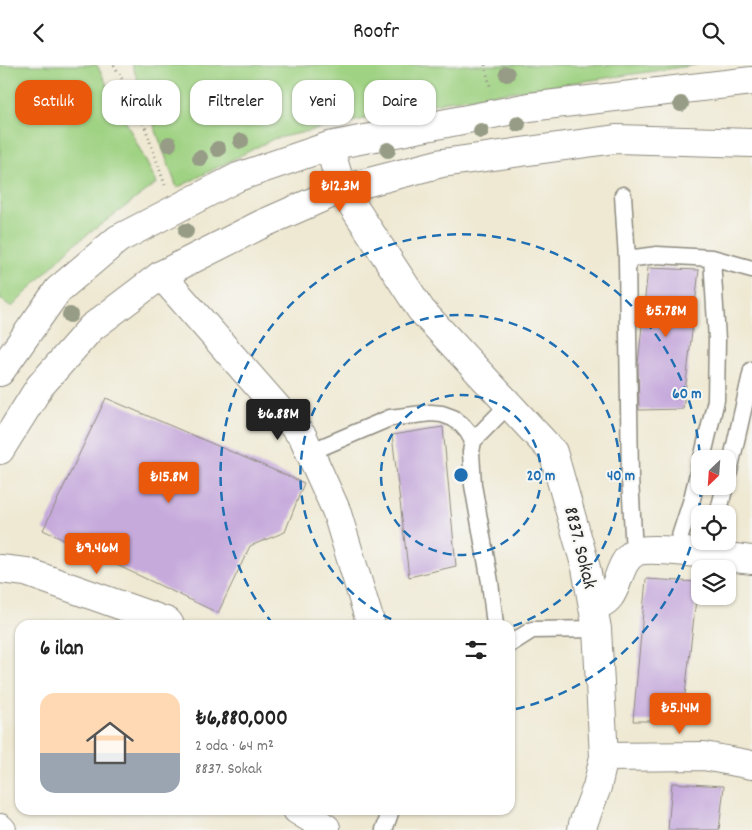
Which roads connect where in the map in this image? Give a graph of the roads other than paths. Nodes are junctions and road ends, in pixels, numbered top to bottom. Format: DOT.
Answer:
graph roads {
  1 [pos="752,81"];
  2 [pos="752,143"];
  3 [pos="329,146"];
  4 [pos="342,189"];
  5 [pos="623,195"];
  6 [pos="712,258"];
  7 [pos="627,259"];
  8 [pos="752,269"];
  9 [pos="161,275"];
  10 [pos="0,371"];
  11 [pos="752,371"];
  12 [pos="509,404"];
  13 [pos="473,441"];
  14 [pos="0,450"];
  15 [pos="704,450"];
  16 [pos="734,450"];
  17 [pos="310,452"];
  18 [pos="693,495"];
  19 [pos="692,550"];
  20 [pos="716,550"];
  21 [pos="675,552"];
  22 [pos="634,553"];
  23 [pos="752,561"];
  24 [pos="0,569"];
  25 [pos="595,617"];
  26 [pos="162,620"];
  27 [pos="369,620"];
  28 [pos="495,620"];
  29 [pos="515,641"];
  30 [pos="604,757"];
  31 [pos="752,765"];
  32 [pos="309,815"];
  33 [pos="390,815"];
  34 [pos="329,823"];
  35 [pos="384,830"];
  36 [pos="582,830"];
  1 -- 3 [label="street"];
  2 -- 4 [label="street"];
  3 -- 4 [label="street, 8837. Sokak"];
  3 -- 10 [label="street"];
  4 -- 9 [label="street"];
  4 -- 12 [label="street, 8837. Sokak"];
  5 -- 7 [label="lane"];
  6 -- 7 [label="lane"];
  6 -- 8 [label="lane"];
  6 -- 15 [label="lane"];
  7 -- 22 [label="lane"];
  9 -- 14 [label="street"];
  9 -- 17 [label="street"];
  11 -- 16 [label="lane"];
  12 -- 13 [label="lane"];
  12 -- 25 [label="street, 8837. Sokak"];
  13 -- 17 [label="lane"];
  13 -- 28 [label="lane"];
  17 -- 27 [label="street"];
  18 -- 21 [label="lane"];
  19 -- 21 [label="street"];
  20 -- 23 [label="street"];
  21 -- 22 [label="street"];
  22 -- 25 [label="street"];
  24 -- 26 [label="street"];
  25 -- 29 [label="lane"];
  25 -- 30 [label="street, 8837. Sokak"];
  30 -- 31 [label="street"];
  30 -- 36 [label="street, 8837. Sokak"];
  32 -- 34 [label="street"];
  33 -- 35 [label="lane"];
}
